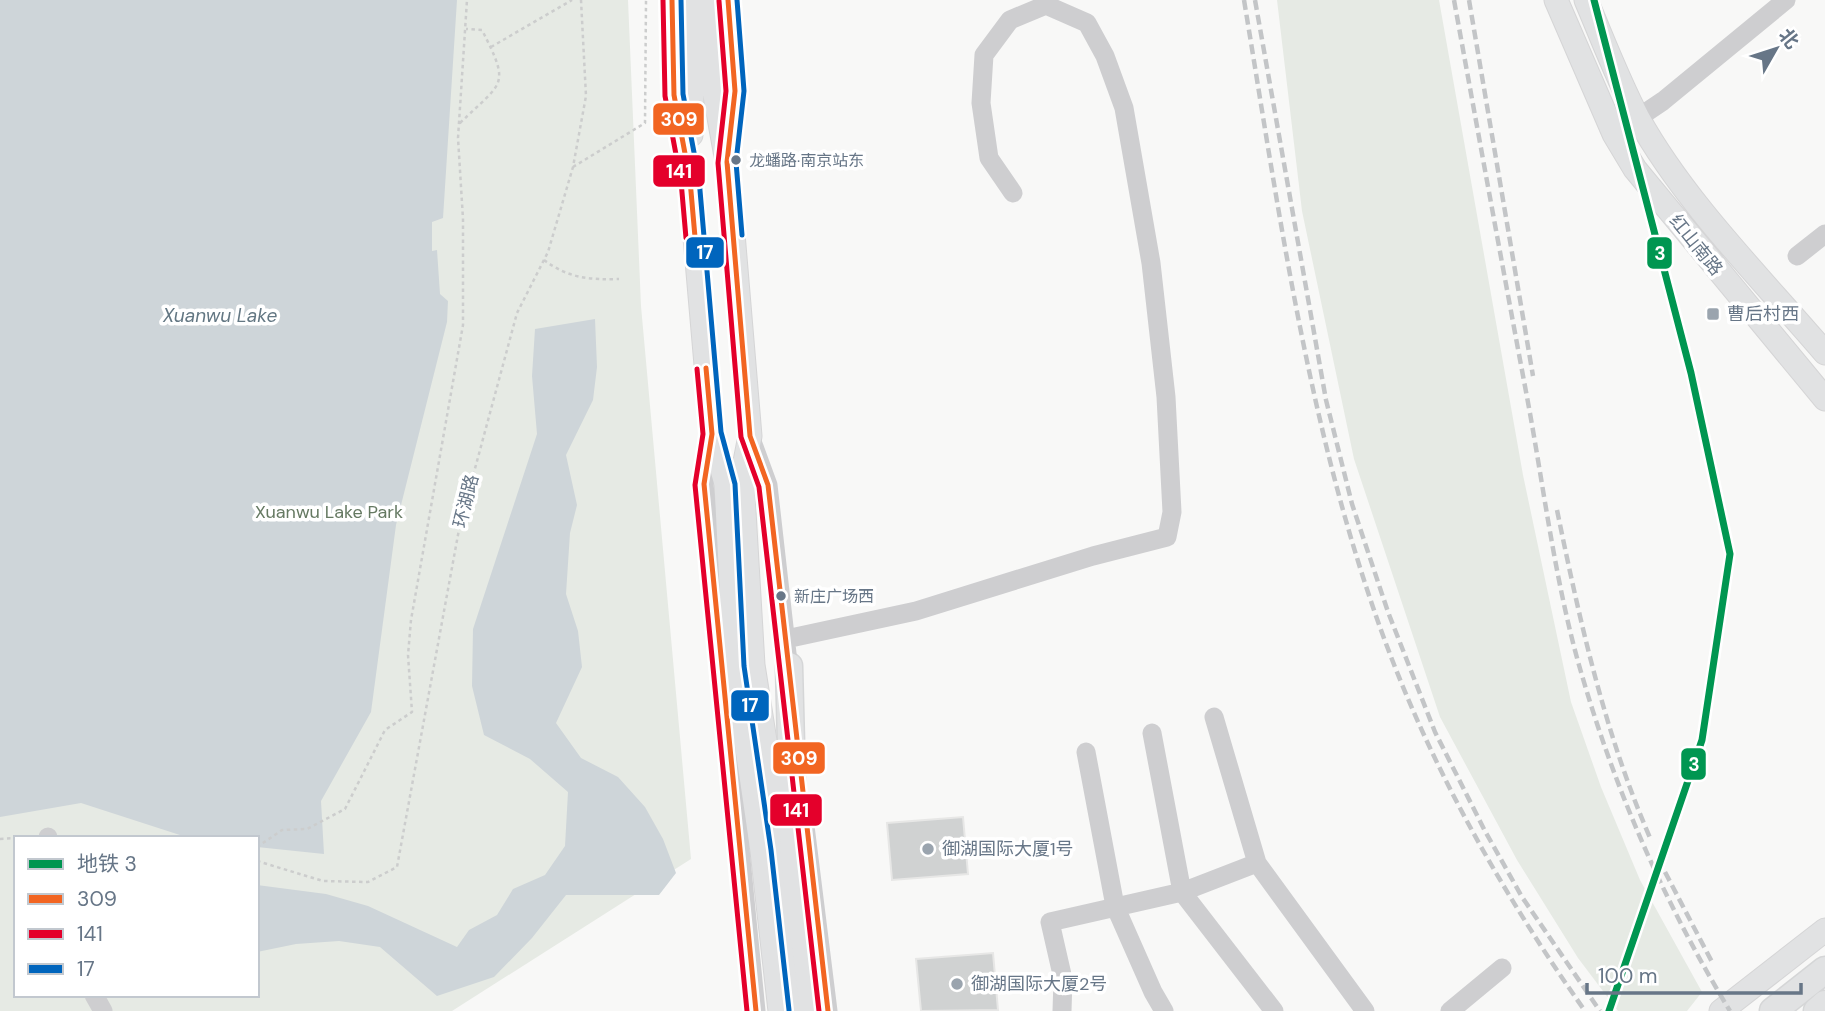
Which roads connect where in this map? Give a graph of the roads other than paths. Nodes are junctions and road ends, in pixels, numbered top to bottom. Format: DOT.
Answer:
graph roads {
  1 [pos="672,0"];
  2 [pos="687,0"];
  3 [pos="708,0"];
  4 [pos="728,0"];
  5 [pos="1556,0"];
  6 [pos="1587,0"];
  7 [pos="1786,0"];
  8 [pos="703,87"];
  9 [pos="1639,119"];
  10 [pos="1615,134"];
  11 [pos="727,162"];
  12 [pos="690,180"];
  13 [pos="1013,193"];
  14 [pos="1825,234"];
  15 [pos="1797,256"];
  16 [pos="1825,353"];
  17 [pos="1825,398"];
  18 [pos="712,434"];
  19 [pos="750,436"];
  20 [pos="734,480"];
  21 [pos="786,639"];
  22 [pos="789,666"];
  23 [pos="1214,717"];
  24 [pos="1152,733"];
  25 [pos="1086,752"];
  26 [pos="1257,863"];
  27 [pos="1182,892"];
  28 [pos="1115,906"];
  29 [pos="1825,930"];
  30 [pos="1502,968"];
  31 [pos="1825,970"];
  32 [pos="1825,1004"];
  33 [pos="756,1011"];
  34 [pos="780,1011"];
  35 [pos="799,1011"];
  36 [pos="813,1011"];
  37 [pos="828,1011"];
  38 [pos="1062,1011"];
  39 [pos="1164,1011"];
  40 [pos="1274,1011"];
  41 [pos="1365,1011"];
  42 [pos="1450,1011"];
  43 [pos="1721,1011"];
  44 [pos="1773,1011"];
  45 [pos="1817,1011"];
  1 -- 12 [label="main road"];
  2 -- 8 [label="main road"];
  3 -- 8 [label="main road"];
  4 -- 11 [label="main road"];
  5 -- 10 [label="main road, 红山南路"];
  6 -- 9 [label="main road, 红山南路"];
  7 -- 9 [label="street"];
  8 -- 11 [label="main road"];
  8 -- 12 [label="main road"];
  9 -- 10 [label="street"];
  9 -- 16 [label="main road, 红山南路"];
  10 -- 17 [label="main road, 红山南路"];
  11 -- 19 [label="main road"];
  12 -- 18 [label="main road"];
  13 -- 21 [label="street"];
  14 -- 15 [label="street"];
  18 -- 20 [label="main road"];
  18 -- 33 [label="street"];
  19 -- 20 [label="main road"];
  19 -- 21 [label="street"];
  20 -- 34 [label="main road"];
  20 -- 35 [label="main road"];
  21 -- 22 [label="street"];
  22 -- 36 [label="highway"];
  22 -- 37 [label="street"];
  23 -- 26 [label="street"];
  24 -- 27 [label="street"];
  25 -- 28 [label="street"];
  26 -- 27 [label="street"];
  26 -- 41 [label="street"];
  27 -- 28 [label="street"];
  27 -- 40 [label="street"];
  28 -- 38 [label="street"];
  28 -- 39 [label="street"];
  29 -- 43 [label="main road"];
  30 -- 42 [label="street"];
  31 -- 44 [label="highway"];
  32 -- 45 [label="highway"];
}
